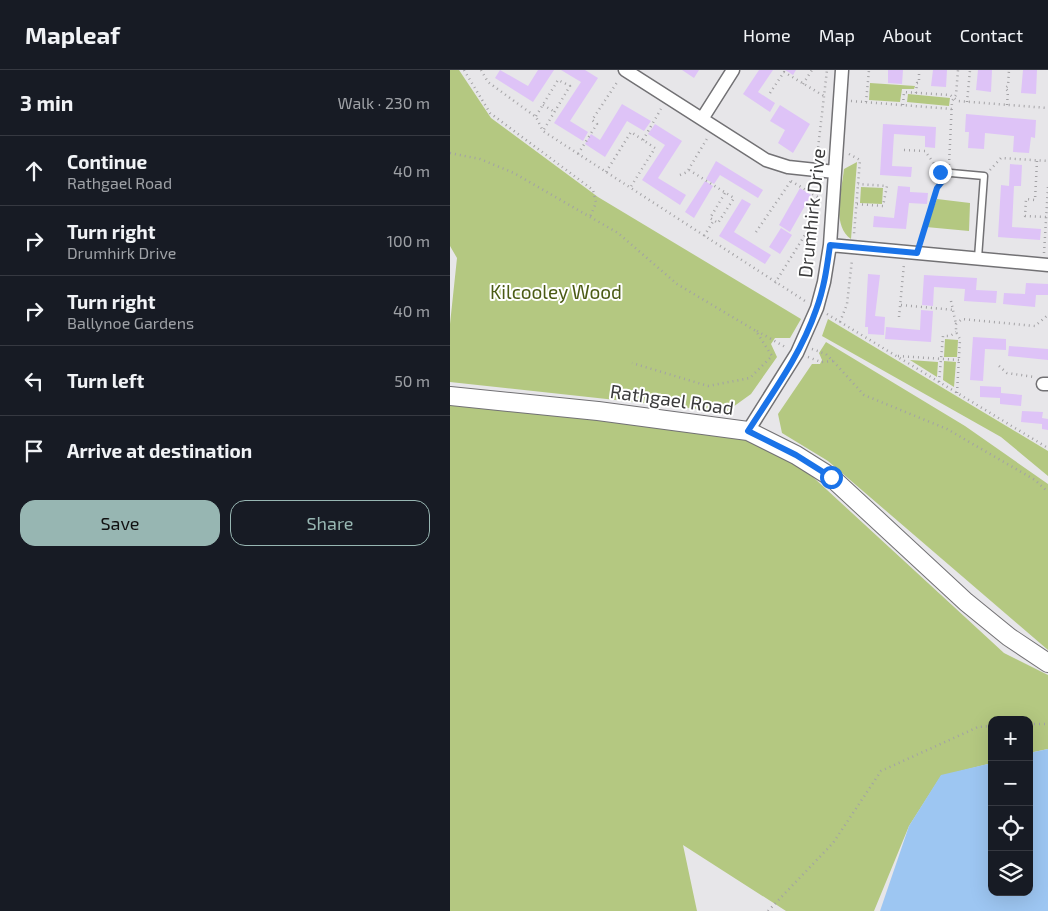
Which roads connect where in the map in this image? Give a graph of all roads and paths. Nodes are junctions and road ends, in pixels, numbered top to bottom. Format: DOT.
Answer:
graph roads {
  1 [pos="464,70"];
  2 [pos="481,70"];
  3 [pos="625,70"];
  4 [pos="732,70"];
  5 [pos="812,70"];
  6 [pos="827,70"];
  7 [pos="842,70"];
  8 [pos="869,70"];
  9 [pos="919,70"];
  10 [pos="958,70"];
  11 [pos="970,70"];
  12 [pos="1009,70"];
  13 [pos="803,84"];
  14 [pos="770,93"];
  15 [pos="916,93"];
  16 [pos="824,96"];
  17 [pos="954,98"];
  18 [pos="840,100"];
  19 [pos="866,102"];
  20 [pos="967,102"];
  21 [pos="543,104"];
  22 [pos="904,105"];
  23 [pos="1007,105"];
  24 [pos="1048,108"];
  25 [pos="952,109"];
  26 [pos="555,112"];
  27 [pos="536,117"];
  28 [pos="656,117"];
  29 [pos="702,119"];
  30 [pos="714,127"];
  31 [pos="543,131"];
  32 [pos="643,140"];
  33 [pos="837,147"];
  34 [pos="904,150"];
  35 [pos="450,153"];
  36 [pos="578,154"];
  37 [pos="1038,160"];
  38 [pos="1048,161"];
  39 [pos="788,167"];
  40 [pos="689,170"];
  41 [pos="819,171"];
  42 [pos="606,172"];
  43 [pos="835,172"];
  44 [pos="940,172"];
  45 [pos="949,173"];
  46 [pos="680,175"];
  47 [pos="984,176"];
  48 [pos="791,181"];
  49 [pos="858,184"];
  50 [pos="1048,187"];
  51 [pos="630,188"];
  52 [pos="726,193"];
  53 [pos="1048,200"];
  54 [pos="856,204"];
  55 [pos="833,207"];
  56 [pos="590,217"];
  57 [pos="714,220"];
  58 [pos="1046,220"];
  59 [pos="756,232"];
  60 [pos="704,236"];
  61 [pos="830,245"];
  62 [pos="853,247"];
  63 [pos="911,252"];
  64 [pos="978,258"];
  65 [pos="1045,265"];
  66 [pos="775,283"];
  67 [pos="951,301"];
  68 [pos="900,305"];
  69 [pos="817,308"];
  70 [pos="954,310"];
  71 [pos="1048,314"];
  72 [pos="899,317"];
  73 [pos="840,322"];
  74 [pos="956,324"];
  75 [pos="956,332"];
  76 [pos="801,344"];
  77 [pos="896,356"];
  78 [pos="941,359"];
  79 [pos="959,360"];
  80 [pos="632,363"];
  81 [pos="999,366"];
  82 [pos="940,382"];
  83 [pos="1045,384"];
  84 [pos="957,393"];
  85 [pos="450,396"];
  86 [pos="748,431"];
  87 [pos="1048,448"];
  88 [pos="1048,492"];
  89 [pos="1048,663"];
  90 [pos="1033,724"];
  91 [pos="1048,724"];
  92 [pos="988,726"];
  93 [pos="768,911"];
  1 -- 56 [label="path"];
  2 -- 27 [label="path"];
  3 -- 29 [label="street"];
  3 -- 36 [label="path"];
  4 -- 29 [label="street"];
  5 -- 13 [label="path"];
  6 -- 16 [label="path"];
  7 -- 18 [label="street, Drumhirk Drive"];
  8 -- 19 [label="path"];
  9 -- 15 [label="path"];
  10 -- 17 [label="path"];
  11 -- 20 [label="path"];
  12 -- 23 [label="path"];
  13 -- 14 [label="path"];
  13 -- 16 [label="path"];
  15 -- 17 [label="path"];
  15 -- 22 [label="path"];
  16 -- 41 [label="path"];
  17 -- 20 [label="path"];
  17 -- 25 [label="path"];
  18 -- 19 [label="path"];
  18 -- 33 [label="street, Drumhirk Drive"];
  19 -- 22 [label="path"];
  20 -- 23 [label="path"];
  21 -- 26 [label="path"];
  21 -- 26 [label="path"];
  21 -- 27 [label="path"];
  22 -- 25 [label="path"];
  23 -- 24 [label="path"];
  25 -- 45 [label="path"];
  26 -- 31 [label="path"];
  27 -- 31 [label="path"];
  28 -- 32 [label="path"];
  29 -- 30 [label="street"];
  30 -- 39 [label="street"];
  30 -- 40 [label="path"];
  31 -- 36 [label="path"];
  32 -- 42 [label="path"];
  32 -- 51 [label="path"];
  33 -- 43 [label="street, Drumhirk Drive"];
  33 -- 49 [label="path"];
  34 -- 44 [label="path"];
  35 -- 56 [label="path"];
  36 -- 42 [label="path"];
  37 -- 38 [label="path"];
  37 -- 47 [label="path"];
  37 -- 58 [label="path"];
  39 -- 41 [label="street"];
  39 -- 48 [label="path"];
  40 -- 46 [label="path"];
  40 -- 52 [label="path"];
  41 -- 43 [label="street"];
  42 -- 51 [label="path"];
  43 -- 55 [label="street, Drumhirk Drive"];
  44 -- 45 [label="lane"];
  45 -- 47 [label="lane"];
  45 -- 63 [label="path"];
  47 -- 64 [label="lane"];
  48 -- 55 [label="path"];
  48 -- 59 [label="path"];
  49 -- 54 [label="path"];
  49 -- 54 [label="path"];
  50 -- 53 [label="path"];
  51 -- 60 [label="path"];
  52 -- 57 [label="path"];
  52 -- 57 [label="path"];
  53 -- 58 [label="path"];
  54 -- 62 [label="path"];
  55 -- 61 [label="street, Drumhirk Drive"];
  55 -- 66 [label="path"];
  56 -- 80 [label="path"];
  57 -- 60 [label="path"];
  58 -- 65 [label="path"];
  60 -- 66 [label="path"];
  61 -- 62 [label="street"];
  61 -- 69 [label="street, Drumhirk Drive"];
  62 -- 63 [label="street"];
  62 -- 73 [label="path"];
  63 -- 64 [label="street"];
  63 -- 68 [label="path"];
  64 -- 65 [label="street"];
  66 -- 69 [label="path"];
  67 -- 70 [label="path"];
  68 -- 70 [label="path"];
  68 -- 72 [label="path"];
  69 -- 73 [label="path"];
  69 -- 76 [label="street, Drumhirk Drive"];
  70 -- 74 [label="path"];
  71 -- 74 [label="path"];
  73 -- 77 [label="path"];
  74 -- 75 [label="path"];
  75 -- 78 [label="path"];
  75 -- 79 [label="path"];
  76 -- 86 [label="street, Drumhirk Drive"];
  76 -- 88 [label="path"];
  77 -- 78 [label="path"];
  77 -- 82 [label="path"];
  78 -- 79 [label="path"];
  78 -- 82 [label="path"];
  79 -- 84 [label="path"];
  81 -- 83 [label="path"];
  82 -- 84 [label="path"];
  84 -- 87 [label="path"];
  85 -- 86 [label="street, Rathgael Road"];
  86 -- 89 [label="street, Rathgael Road"];
  90 -- 91 [label="path"];
  92 -- 93 [label="path"];
}
